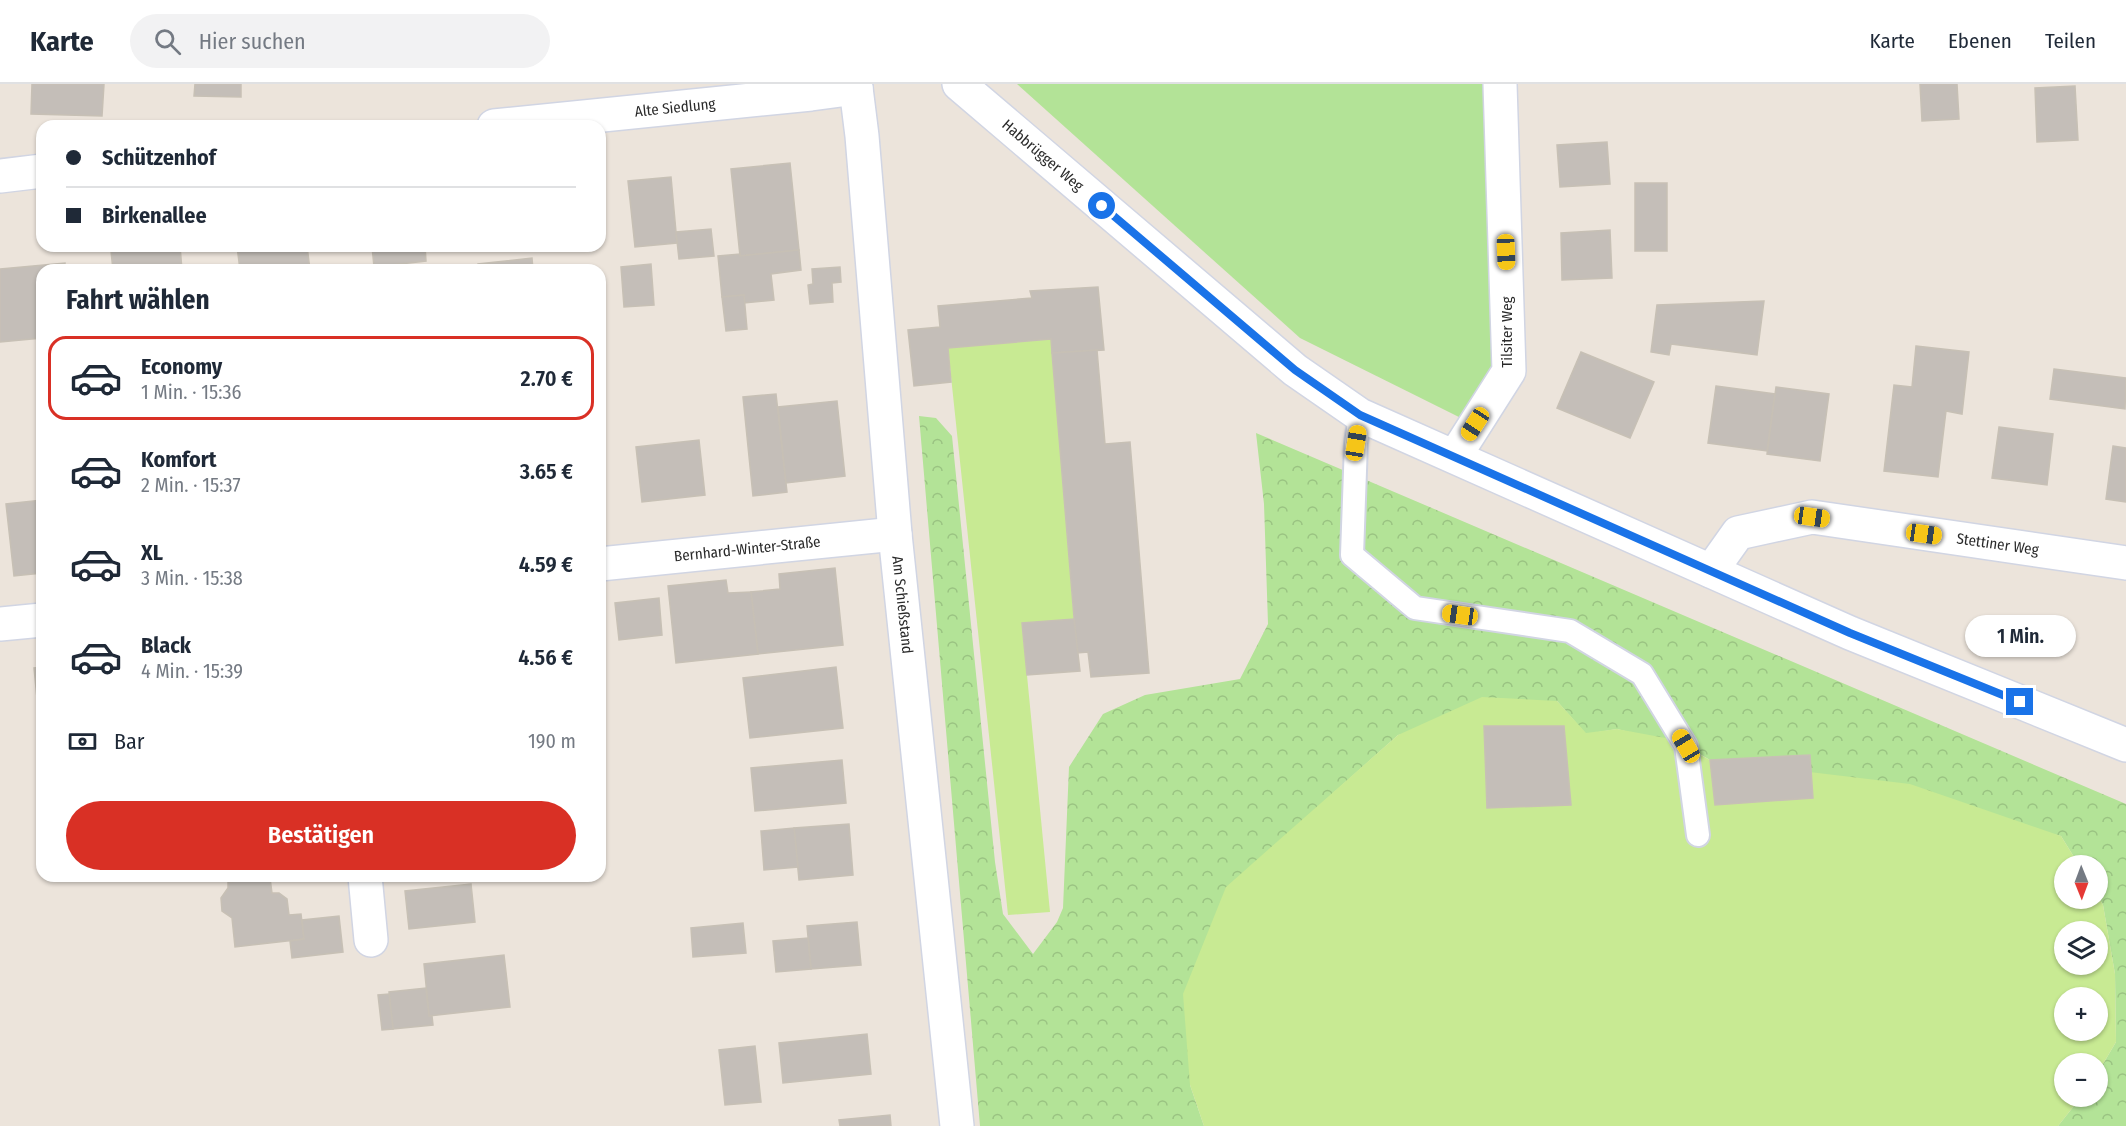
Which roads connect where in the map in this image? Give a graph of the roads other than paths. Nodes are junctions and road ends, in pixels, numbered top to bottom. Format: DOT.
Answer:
graph roads {
  1 [pos="1500,84"];
  2 [pos="858,86"];
  3 [pos="965,86"];
  4 [pos="553,120"];
  5 [pos="36,172"];
  6 [pos="0,176"];
  7 [pos="1360,415"];
  8 [pos="1455,456"];
  9 [pos="895,534"];
  10 [pos="606,563"];
  11 [pos="2126,563"];
  12 [pos="1711,571"];
  13 [pos="36,621"];
  14 [pos="0,624"];
  15 [pos="2126,745"];
  16 [pos="1698,835"];
  17 [pos="365,882"];
  18 [pos="371,940"];
  19 [pos="957,1126"];
  1 -- 8 [label="street, Tilsiter Weg"];
  2 -- 4 [label="street, Alte Siedlung"];
  2 -- 9 [label="street, Am Schießstand"];
  3 -- 7 [label="street, Habbrügger Weg"];
  5 -- 6 [label="street"];
  7 -- 8 [label="street, Habbrügger Weg"];
  7 -- 16 [label="lane"];
  8 -- 12 [label="street, Habbrügger Weg"];
  9 -- 10 [label="street, Bernhard-Winter-Straße"];
  9 -- 19 [label="street, Am Schießstand"];
  11 -- 12 [label="street, Stettiner Weg"];
  12 -- 15 [label="street, Habbrügger Weg"];
  13 -- 14 [label="street"];
  17 -- 18 [label="street"];
}
